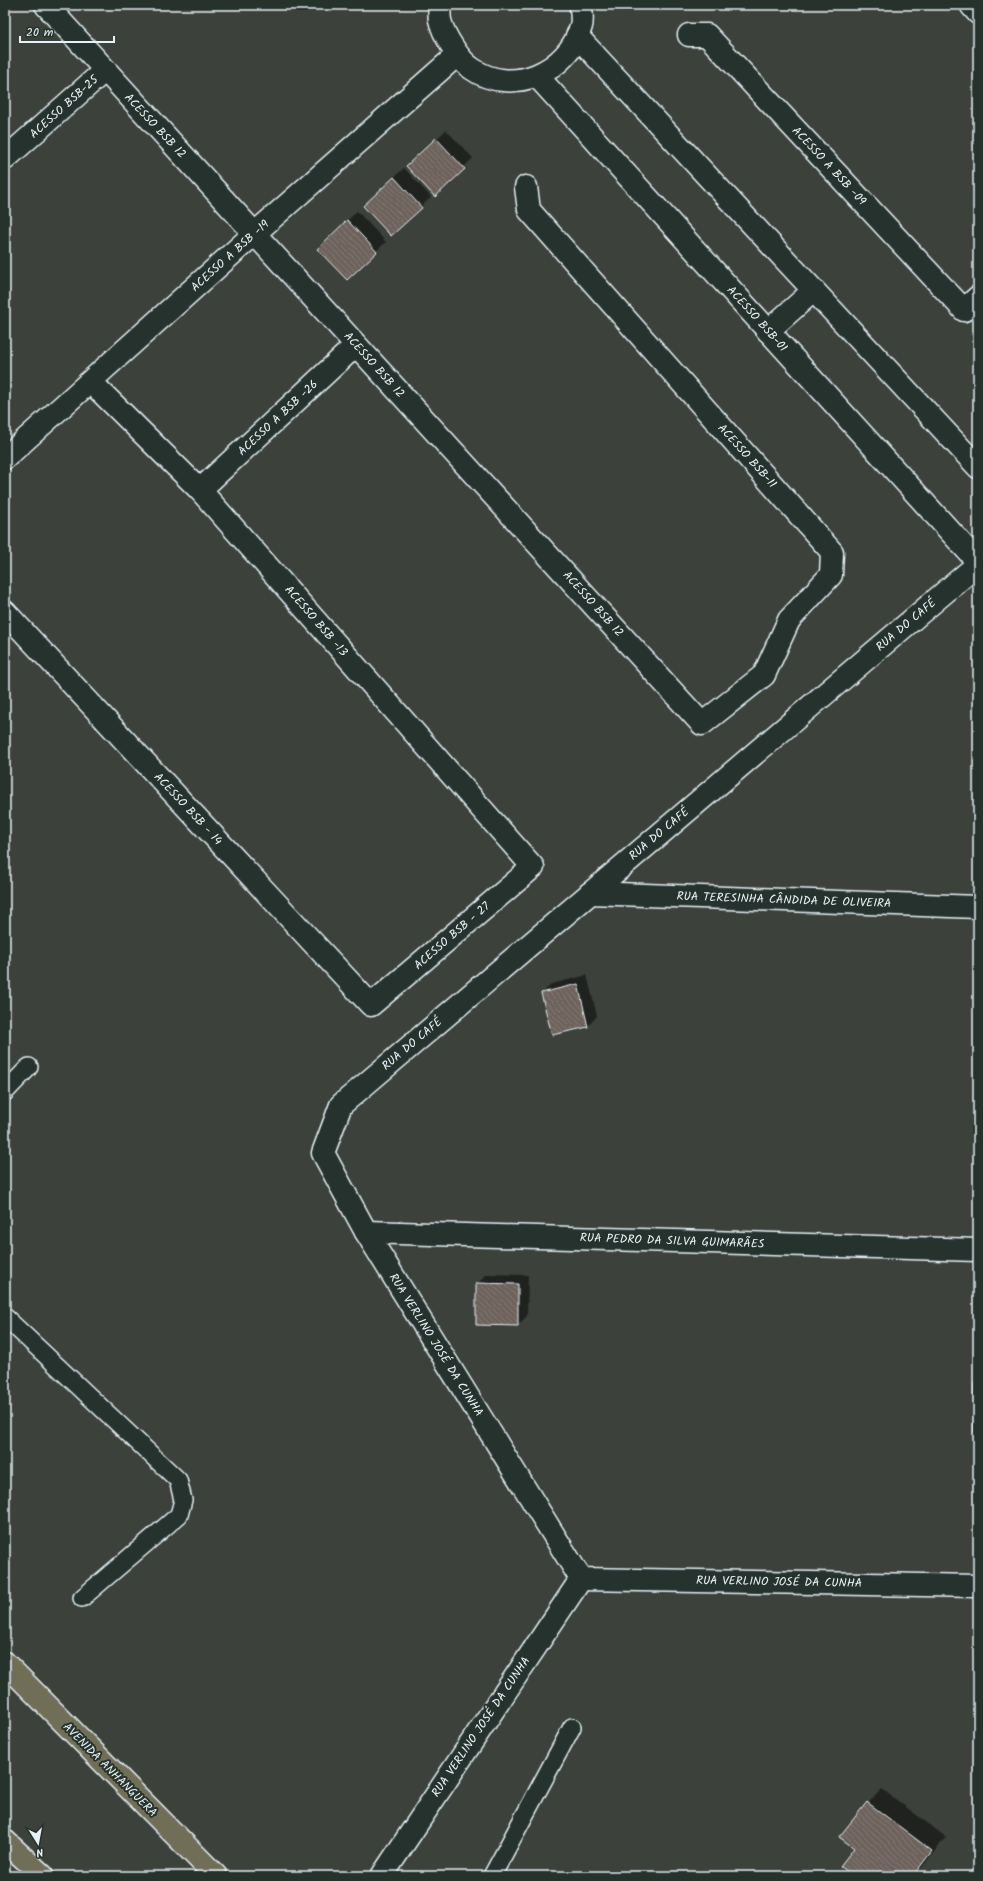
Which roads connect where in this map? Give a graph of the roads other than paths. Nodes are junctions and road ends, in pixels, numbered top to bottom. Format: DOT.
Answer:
graph roads {
  1 [pos="46,5"];
  2 [pos="439,5"];
  3 [pos="581,5"];
  4 [pos="971,5"];
  5 [pos="978,13"];
  6 [pos="689,35"];
  7 [pos="577,36"];
  8 [pos="457,55"];
  9 [pos="104,71"];
  10 [pos="537,76"];
  11 [pos="5,159"];
  12 [pos="526,187"];
  13 [pos="254,234"];
  14 [pos="813,290"];
  15 [pos="971,303"];
  16 [pos="768,331"];
  17 [pos="356,345"];
  18 [pos="91,382"];
  19 [pos="5,458"];
  20 [pos="978,467"];
  21 [pos="200,490"];
  22 [pos="978,563"];
  23 [pos="5,612"];
  24 [pos="702,724"];
  25 [pos="533,867"];
  26 [pos="590,893"];
  27 [pos="978,907"];
  28 [pos="371,1005"];
  29 [pos="29,1067"];
  30 [pos="5,1092"];
  31 [pos="341,1105"];
  32 [pos="366,1232"];
  33 [pos="978,1250"];
  34 [pos="5,1317"];
  35 [pos="581,1579"];
  36 [pos="978,1586"];
  37 [pos="82,1598"];
  38 [pos="5,1663"];
  39 [pos="572,1727"];
  40 [pos="5,1841"];
  41 [pos="43,1876"];
  42 [pos="216,1876"];
  43 [pos="382,1876"];
  44 [pos="492,1876"];
  1 -- 9 [label="street, ACESSO BSB 12"];
  2 -- 8 [label="street"];
  3 -- 7 [label="street"];
  4 -- 5 [label="street"];
  6 -- 15 [label="street, ACESSO A BSB -09"];
  7 -- 10 [label="street"];
  7 -- 14 [label="street"];
  8 -- 10 [label="street"];
  8 -- 13 [label="street, ACESSO A BSB -19"];
  9 -- 11 [label="street, ACESSO BSB-25"];
  9 -- 13 [label="street, ACESSO BSB 12"];
  10 -- 16 [label="street, ACESSO BSB-01"];
  12 -- 24 [label="street, ACESSO BSB-11"];
  13 -- 17 [label="street, ACESSO BSB 12"];
  13 -- 18 [label="street, ACESSO A BSB -19"];
  14 -- 16 [label="street"];
  14 -- 20 [label="street"];
  16 -- 22 [label="street, ACESSO BSB-01"];
  17 -- 21 [label="street, ACESSO A BSB -26"];
  17 -- 24 [label="street, ACESSO BSB 12"];
  18 -- 19 [label="street, ACESSO A BSB -19"];
  18 -- 21 [label="street, ACESSO BSB -13"];
  21 -- 25 [label="street, ACESSO BSB -13"];
  22 -- 26 [label="street, RUA DO CAFÉ"];
  23 -- 28 [label="street, ACESSO BSB - 14"];
  25 -- 28 [label="street, ACESSO BSB - 27"];
  26 -- 27 [label="street, RUA TERESINHA CÂNDIDA DE OLIVEIRA"];
  26 -- 31 [label="street, RUA DO CAFÉ"];
  29 -- 30 [label="lane"];
  31 -- 32 [label="street, RUA VERLINO JOSÉ DA CUNHA"];
  32 -- 33 [label="street, RUA PEDRO DA SILVA GUIMARÃES"];
  32 -- 35 [label="street, RUA VERLINO JOSÉ DA CUNHA"];
  34 -- 37 [label="lane"];
  35 -- 36 [label="street, RUA VERLINO JOSÉ DA CUNHA"];
  35 -- 43 [label="street, RUA VERLINO JOSÉ DA CUNHA"];
  38 -- 42 [label="highway, AVENIDA ANHANGUERA"];
  39 -- 44 [label="lane"];
  40 -- 41 [label="highway"];
}
